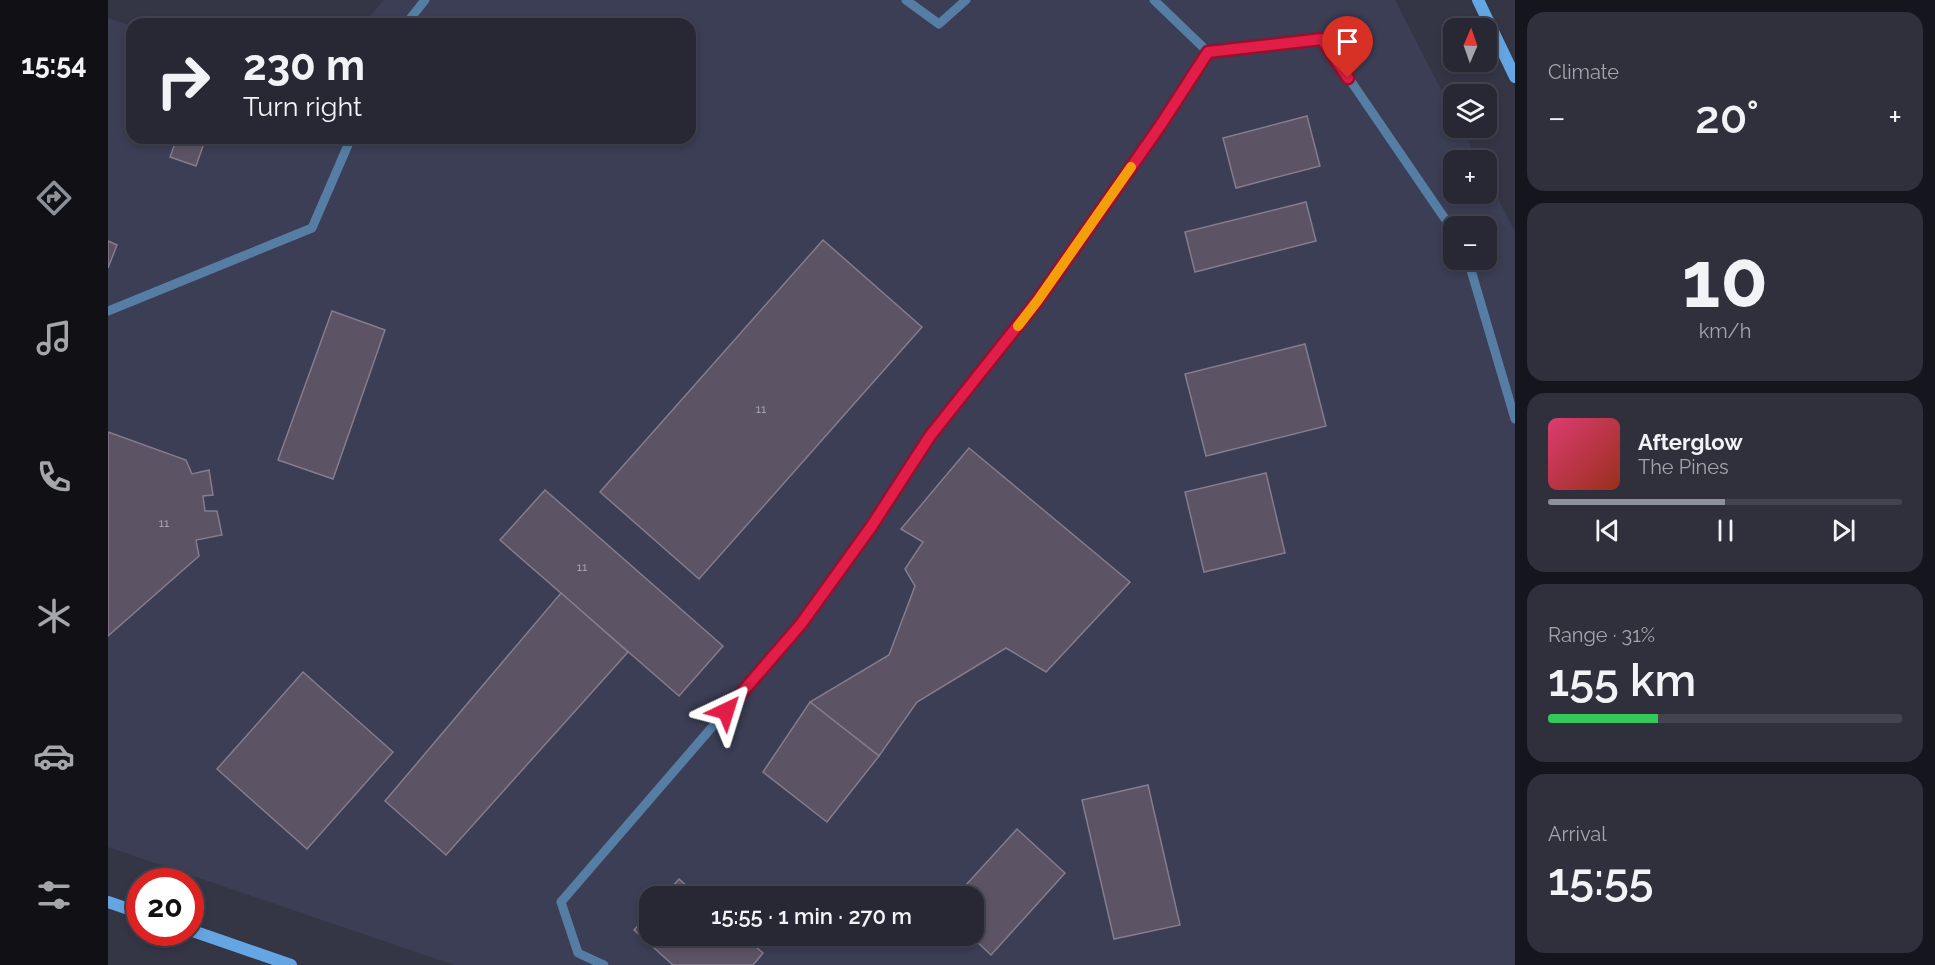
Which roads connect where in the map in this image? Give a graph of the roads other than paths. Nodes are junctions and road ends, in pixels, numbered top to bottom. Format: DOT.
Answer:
graph roads {
  1 [pos="425,0"];
  2 [pos="906,0"];
  3 [pos="966,0"];
  4 [pos="1154,0"];
  5 [pos="1478,0"];
  6 [pos="411,18"];
  7 [pos="1208,52"];
  8 [pos="1515,77"];
  9 [pos="348,144"];
  10 [pos="1443,216"];
  11 [pos="1471,270"];
  12 [pos="108,311"];
  13 [pos="1515,419"];
  14 [pos="108,902"];
  15 [pos="126,908"];
  16 [pos="204,935"];
  17 [pos="291,965"];
  18 [pos="604,965"];
  1 -- 6 [label="lane"];
  2 -- 3 [label="lane"];
  4 -- 7 [label="lane"];
  5 -- 8 [label="main road"];
  7 -- 10 [label="lane"];
  7 -- 18 [label="lane"];
  9 -- 12 [label="lane"];
  11 -- 13 [label="lane"];
  14 -- 15 [label="main road"];
  16 -- 17 [label="main road"];
}
